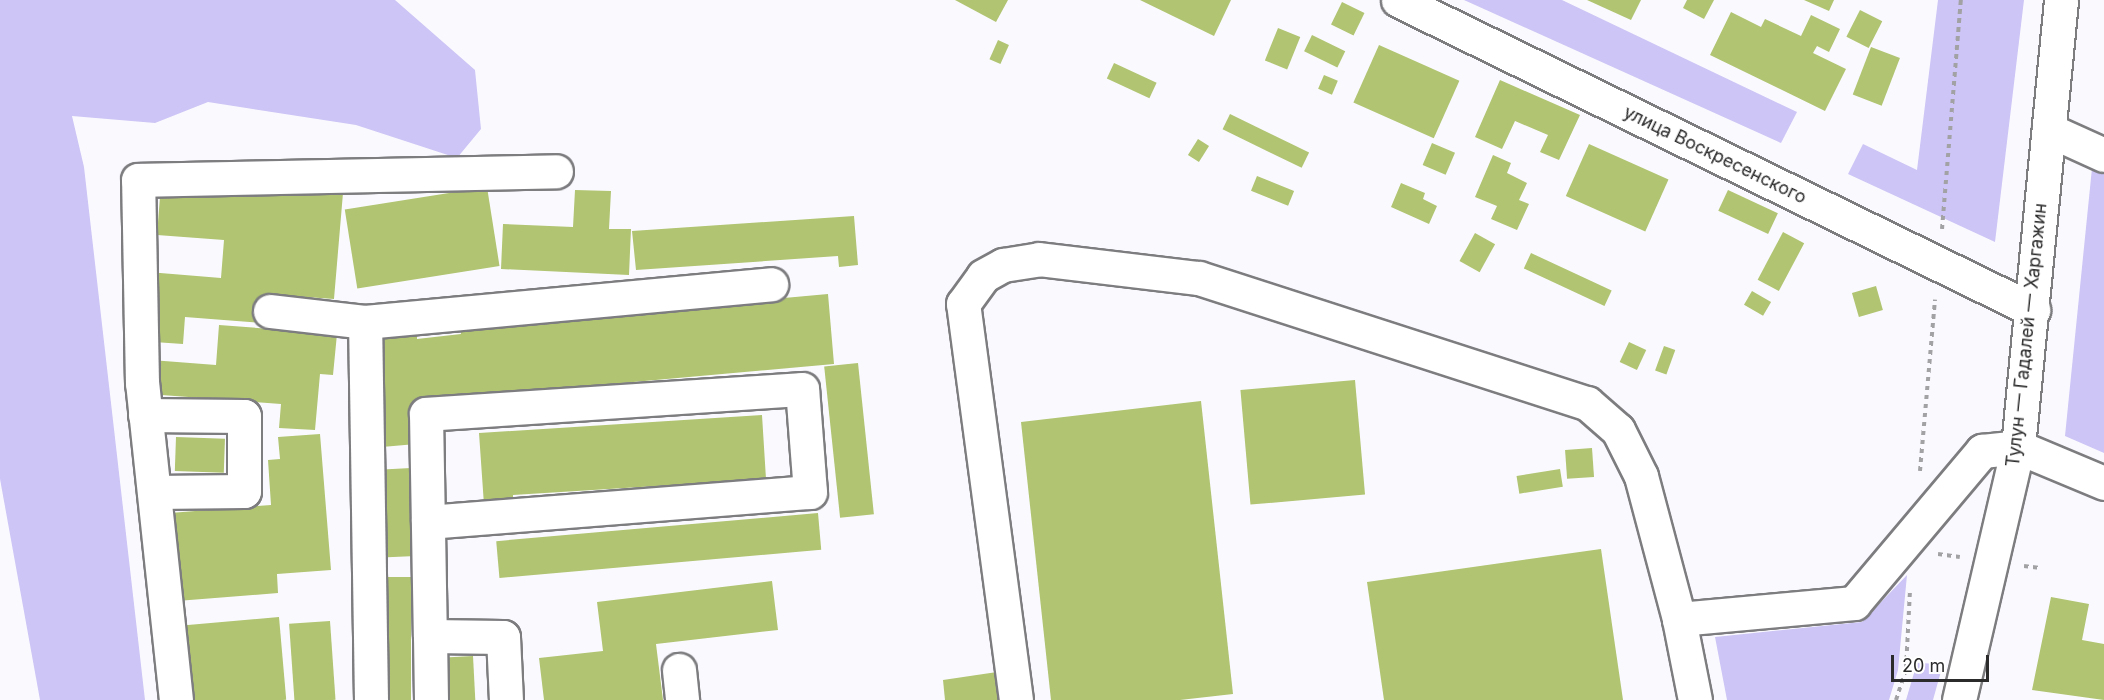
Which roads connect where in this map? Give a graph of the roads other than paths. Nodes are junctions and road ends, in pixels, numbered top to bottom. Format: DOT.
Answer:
graph roads {
  1 [pos="1398,0"];
  2 [pos="2061,0"];
  3 [pos="2049,130"];
  4 [pos="2104,155"];
  5 [pos="556,171"];
  6 [pos="771,284"];
  7 [pos="2032,310"];
  8 [pos="270,311"];
  9 [pos="365,322"];
  10 [pos="145,415"];
  11 [pos="2018,447"];
  12 [pos="2104,483"];
  13 [pos="153,492"];
  14 [pos="428,522"];
  15 [pos="1679,619"];
  16 [pos="430,636"];
  17 [pos="176,700"];
  18 [pos="371,700"];
  19 [pos="431,700"];
  20 [pos="506,700"];
  21 [pos="1016,700"];
  22 [pos="1695,700"];
  23 [pos="1959,700"];
  1 -- 7 [label="street, улица Воскресенского"];
  2 -- 3 [label="street, Тулун — Гадалей — Харгажин"];
  3 -- 4 [label="street"];
  3 -- 7 [label="street, Тулун — Гадалей — Харгажин"];
  5 -- 10 [label="street"];
  6 -- 9 [label="street"];
  7 -- 11 [label="street, Тулун — Гадалей — Харгажин"];
  8 -- 9 [label="street"];
  9 -- 18 [label="street"];
  10 -- 13 [label="street"];
  10 -- 13 [label="street"];
  11 -- 12 [label="street"];
  11 -- 15 [label="street"];
  11 -- 23 [label="street, Тулун — Гадалей — Харгажин"];
  13 -- 17 [label="street"];
  14 -- 14 [label="street"];
  14 -- 16 [label="street"];
  15 -- 21 [label="street"];
  15 -- 22 [label="street"];
  16 -- 19 [label="street"];
  16 -- 20 [label="street"];
}
